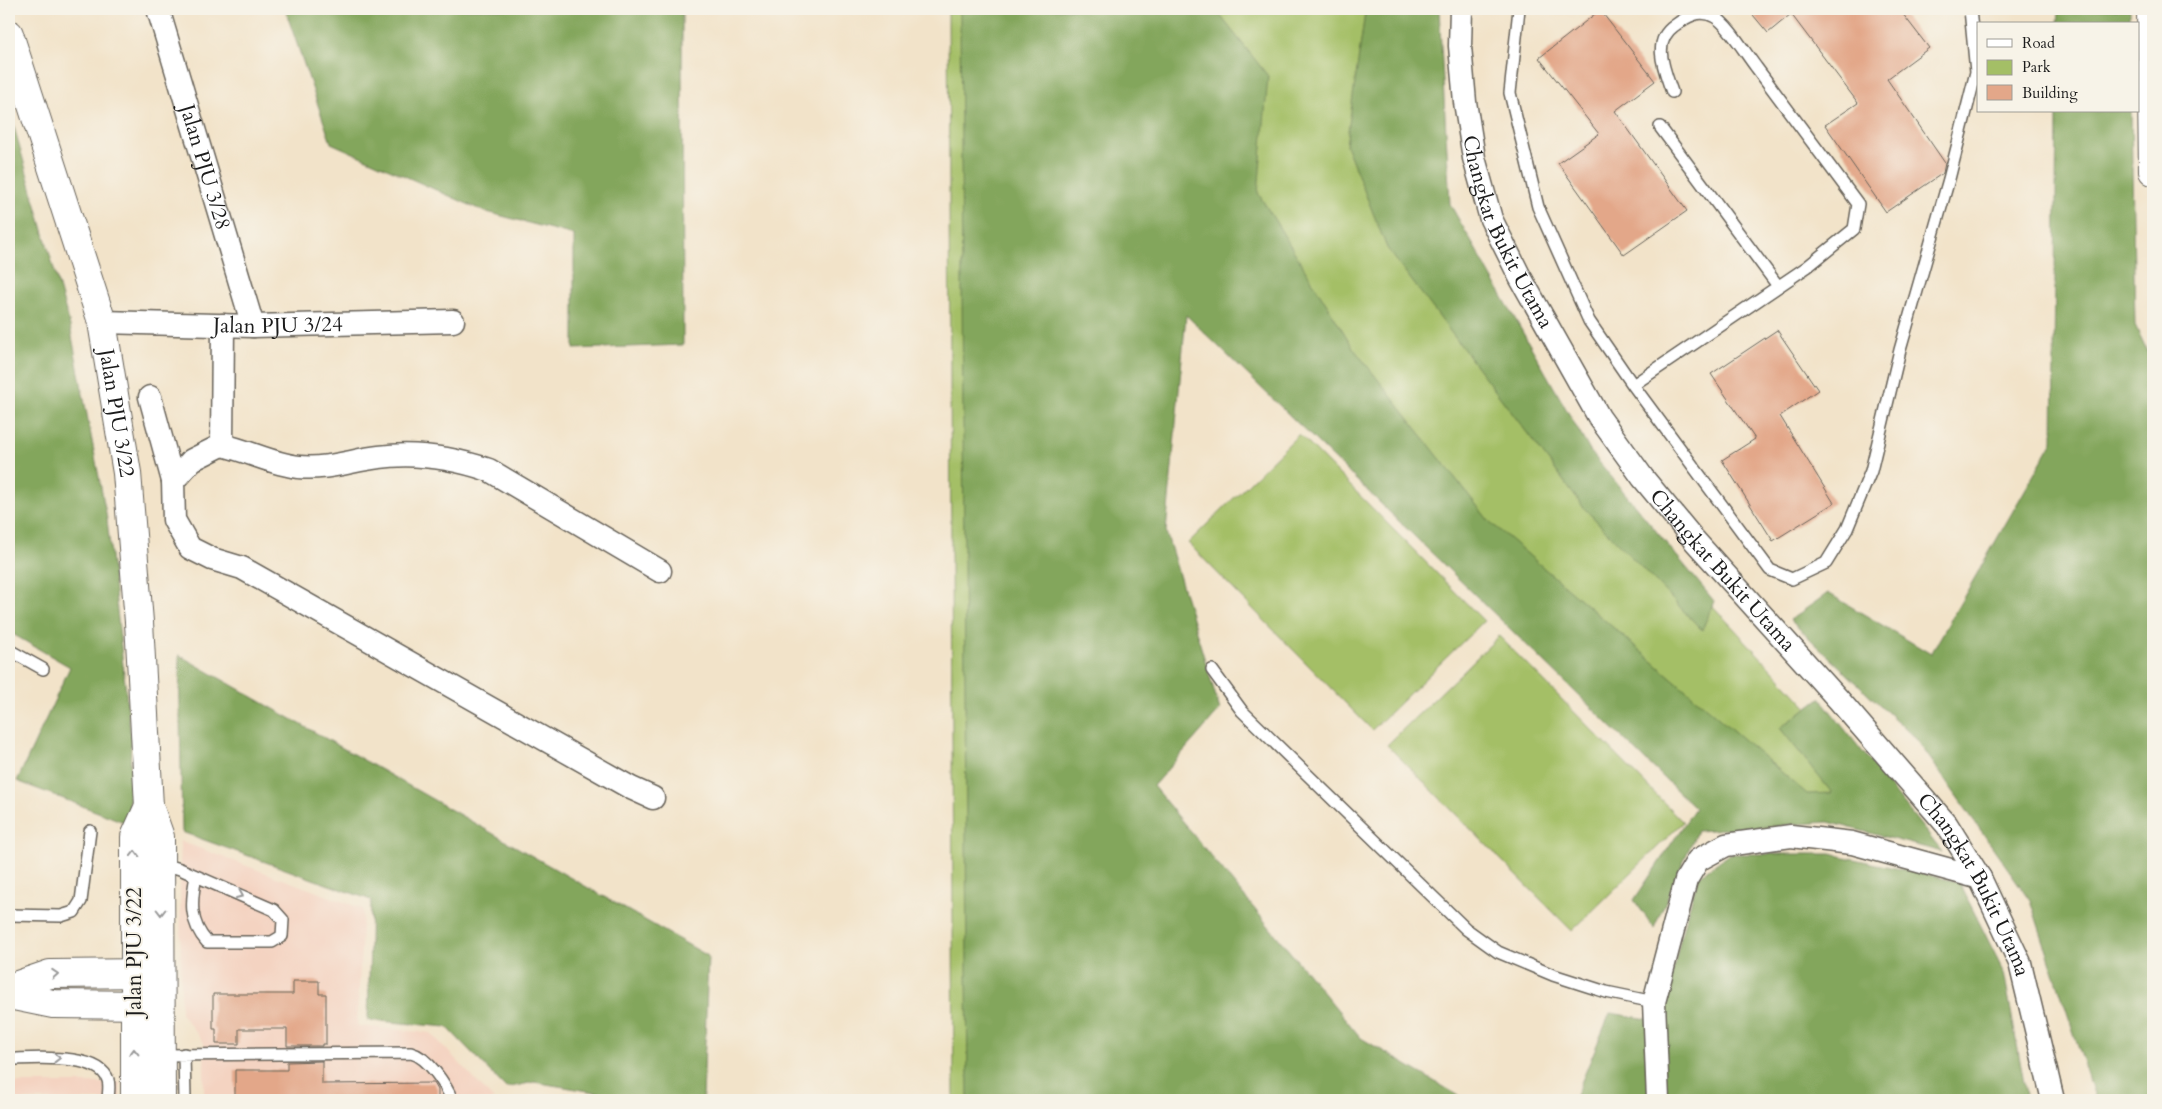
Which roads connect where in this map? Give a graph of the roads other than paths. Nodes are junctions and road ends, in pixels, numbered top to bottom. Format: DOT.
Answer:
graph roads {
  1 [pos="158,9"];
  2 [pos="1461,9"];
  3 [pos="1518,9"];
  4 [pos="1970,9"];
  5 [pos="2151,9"];
  6 [pos="9,34"];
  7 [pos="1672,92"];
  8 [pos="1660,127"];
  9 [pos="2153,171"];
  10 [pos="1778,286"];
  11 [pos="102,322"];
  12 [pos="453,322"];
  13 [pos="224,325"];
  14 [pos="254,326"];
  15 [pos="1633,385"];
  16 [pos="150,397"];
  17 [pos="222,445"];
  18 [pos="173,481"];
  19 [pos="660,571"];
  20 [pos="9,650"];
  21 [pos="43,669"];
  22 [pos="1212,670"];
  23 [pos="654,798"];
  24 [pos="149,806"];
  25 [pos="90,831"];
  26 [pos="160,863"];
  27 [pos="196,876"];
  28 [pos="1980,878"];
  29 [pos="9,915"];
  30 [pos="134,973"];
  31 [pos="161,973"];
  32 [pos="9,988"];
  33 [pos="9,995"];
  34 [pos="1654,1002"];
  35 [pos="162,1004"];
  36 [pos="134,1005"];
  37 [pos="173,1054"];
  38 [pos="9,1059"];
  39 [pos="108,1100"];
  40 [pos="135,1100"];
  41 [pos="161,1100"];
  42 [pos="184,1100"];
  43 [pos="452,1100"];
  44 [pos="1658,1100"];
  45 [pos="2053,1100"];
  1 -- 14 [label="street, Jalan PJU 3/28"];
  2 -- 28 [label="street, Changkat Bukit Utama"];
  3 -- 15 [label="lane"];
  4 -- 15 [label="lane"];
  5 -- 9 [label="street"];
  6 -- 11 [label="street, Jalan PJU 3/22"];
  7 -- 10 [label="lane"];
  8 -- 10 [label="lane"];
  10 -- 15 [label="lane"];
  11 -- 13 [label="street, Jalan PJU 3/24"];
  11 -- 24 [label="street, Jalan PJU 3/22"];
  12 -- 14 [label="street, Jalan PJU 3/24"];
  13 -- 14 [label="street, Jalan PJU 3/24"];
  13 -- 17 [label="street"];
  16 -- 18 [label="street"];
  17 -- 18 [label="street"];
  17 -- 19 [label="street"];
  18 -- 23 [label="street"];
  20 -- 21 [label="lane"];
  22 -- 34 [label="lane"];
  24 -- 26 [label="street, Jalan PJU 3/22"];
  30 -- 24 [label="street, Jalan PJU 3/22, one-way"];
  25 -- 29 [label="lane"];
  26 -- 27 [label="lane"];
  26 -- 31 [label="street, Jalan PJU 3/22, one-way"];
  27 -- 27 [label="lane, one-way"];
  28 -- 34 [label="street"];
  28 -- 45 [label="street, Changkat Bukit Utama"];
  30 -- 31 [label="street"];
  32 -- 30 [label="street, one-way"];
  30 -- 36 [label="street, Jalan PJU 3/22"];
  31 -- 35 [label="street, Jalan PJU 3/22"];
  33 -- 36 [label="street"];
  34 -- 44 [label="street"];
  35 -- 36 [label="street"];
  35 -- 37 [label="street, Jalan PJU 3/22"];
  40 -- 36 [label="street, Jalan PJU 3/22, one-way"];
  37 -- 41 [label="street, Jalan PJU 3/22"];
  37 -- 42 [label="lane"];
  37 -- 43 [label="lane"];
  38 -- 39 [label="lane, one-way"];
}
